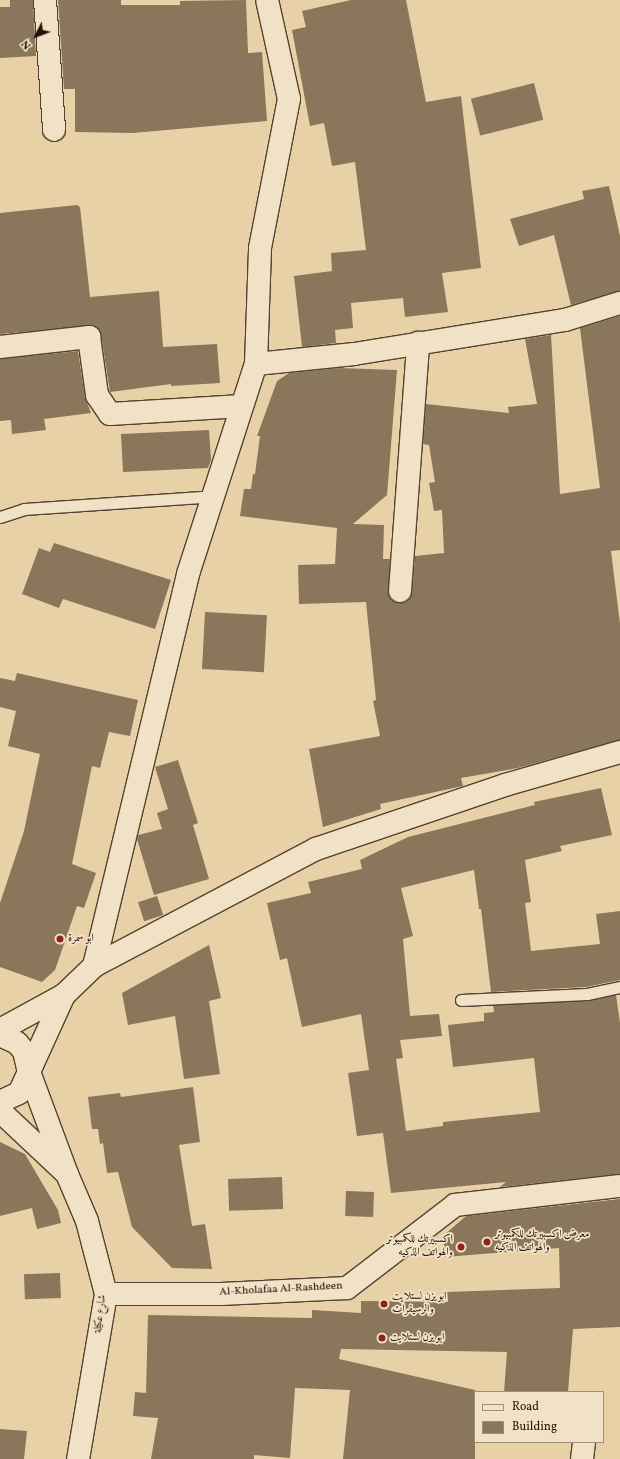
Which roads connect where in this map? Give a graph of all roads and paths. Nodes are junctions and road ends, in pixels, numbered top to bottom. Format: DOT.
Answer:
graph roads {
  1 [pos="45,0"];
  2 [pos="266,0"];
  3 [pos="54,130"];
  4 [pos="620,303"];
  5 [pos="418,343"];
  6 [pos="0,347"];
  7 [pos="256,364"];
  8 [pos="242,406"];
  9 [pos="213,496"];
  10 [pos="0,516"];
  11 [pos="400,591"];
  12 [pos="620,752"];
  13 [pos="94,966"];
  14 [pos="620,987"];
  15 [pos="64,994"];
  16 [pos="460,1000"];
  17 [pos="0,1030"];
  18 [pos="0,1035"];
  19 [pos="29,1072"];
  20 [pos="0,1102"];
  21 [pos="0,1111"];
  22 [pos="67,1174"];
  23 [pos="620,1186"];
  24 [pos="106,1294"];
  25 [pos="584,1443"];
  26 [pos="78,1459"];
  27 [pos="582,1459"];
  1 -- 3 [label="street"];
  2 -- 7 [label="street"];
  4 -- 5 [label="street"];
  5 -- 7 [label="street"];
  5 -- 11 [label="street"];
  6 -- 8 [label="street"];
  7 -- 8 [label="street"];
  8 -- 9 [label="street"];
  9 -- 10 [label="lane"];
  9 -- 13 [label="street"];
  12 -- 13 [label="street"];
  13 -- 15 [label="street"];
  14 -- 16 [label="lane"];
  15 -- 17 [label="street"];
  15 -- 19 [label="street"];
  18 -- 19 [label="street, شارع عكيلة"];
  19 -- 20 [label="street"];
  19 -- 22 [label="street, شارع عكيلة"];
  21 -- 22 [label="street"];
  22 -- 24 [label="street, شارع عكيلة"];
  23 -- 24 [label="street, Al-Kholafaa Al-Rashdeen"];
  24 -- 26 [label="street, شارع عكيلة"];
  25 -- 27 [label="street"];
}
